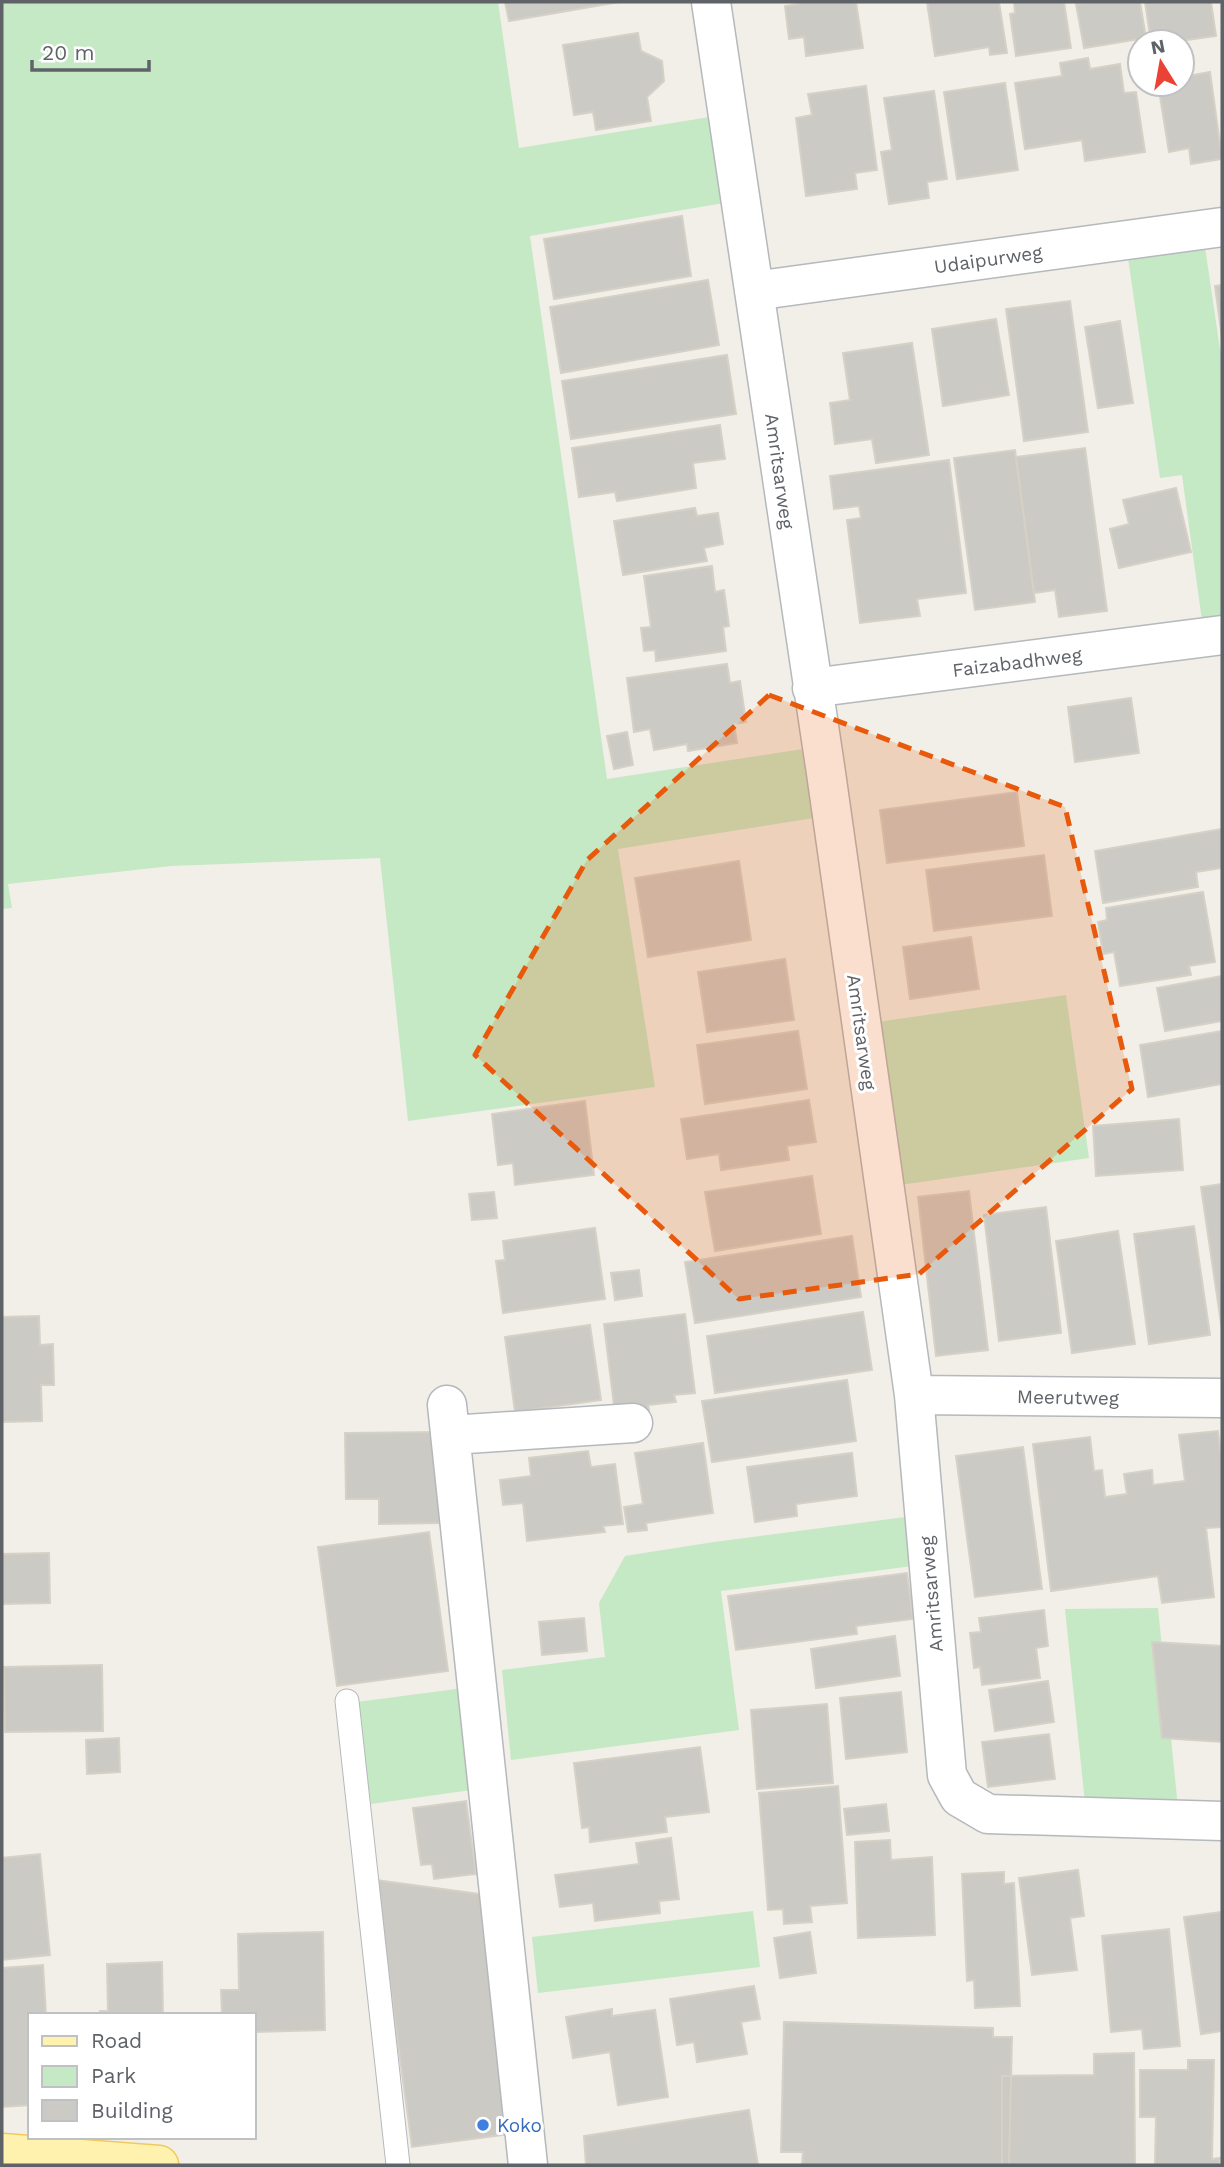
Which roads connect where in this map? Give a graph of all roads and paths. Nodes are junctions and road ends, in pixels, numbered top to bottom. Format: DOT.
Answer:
graph roads {
  1 [pos="711,2"];
  2 [pos="1222,227"];
  3 [pos="754,291"];
  4 [pos="1222,635"];
  5 [pos="812,688"];
  6 [pos="914,1395"];
  7 [pos="1222,1398"];
  8 [pos="633,1423"];
  9 [pos="347,1701"];
  10 [pos="1222,1821"];
  11 [pos="2,2153"];
  12 [pos="159,2165"];
  13 [pos="398,2165"];
  14 [pos="528,2165"];
  1 -- 3 [label="street, Amritsarweg"];
  2 -- 3 [label="street, Udaipurweg"];
  3 -- 5 [label="street, Amritsarweg"];
  4 -- 5 [label="street, Faizabadhweg"];
  5 -- 6 [label="street, Amritsarweg"];
  6 -- 7 [label="street, Meerutweg"];
  6 -- 10 [label="street, Amritsarweg"];
  8 -- 14 [label="street"];
  9 -- 13 [label="lane"];
  11 -- 12 [label="main road"];
}
